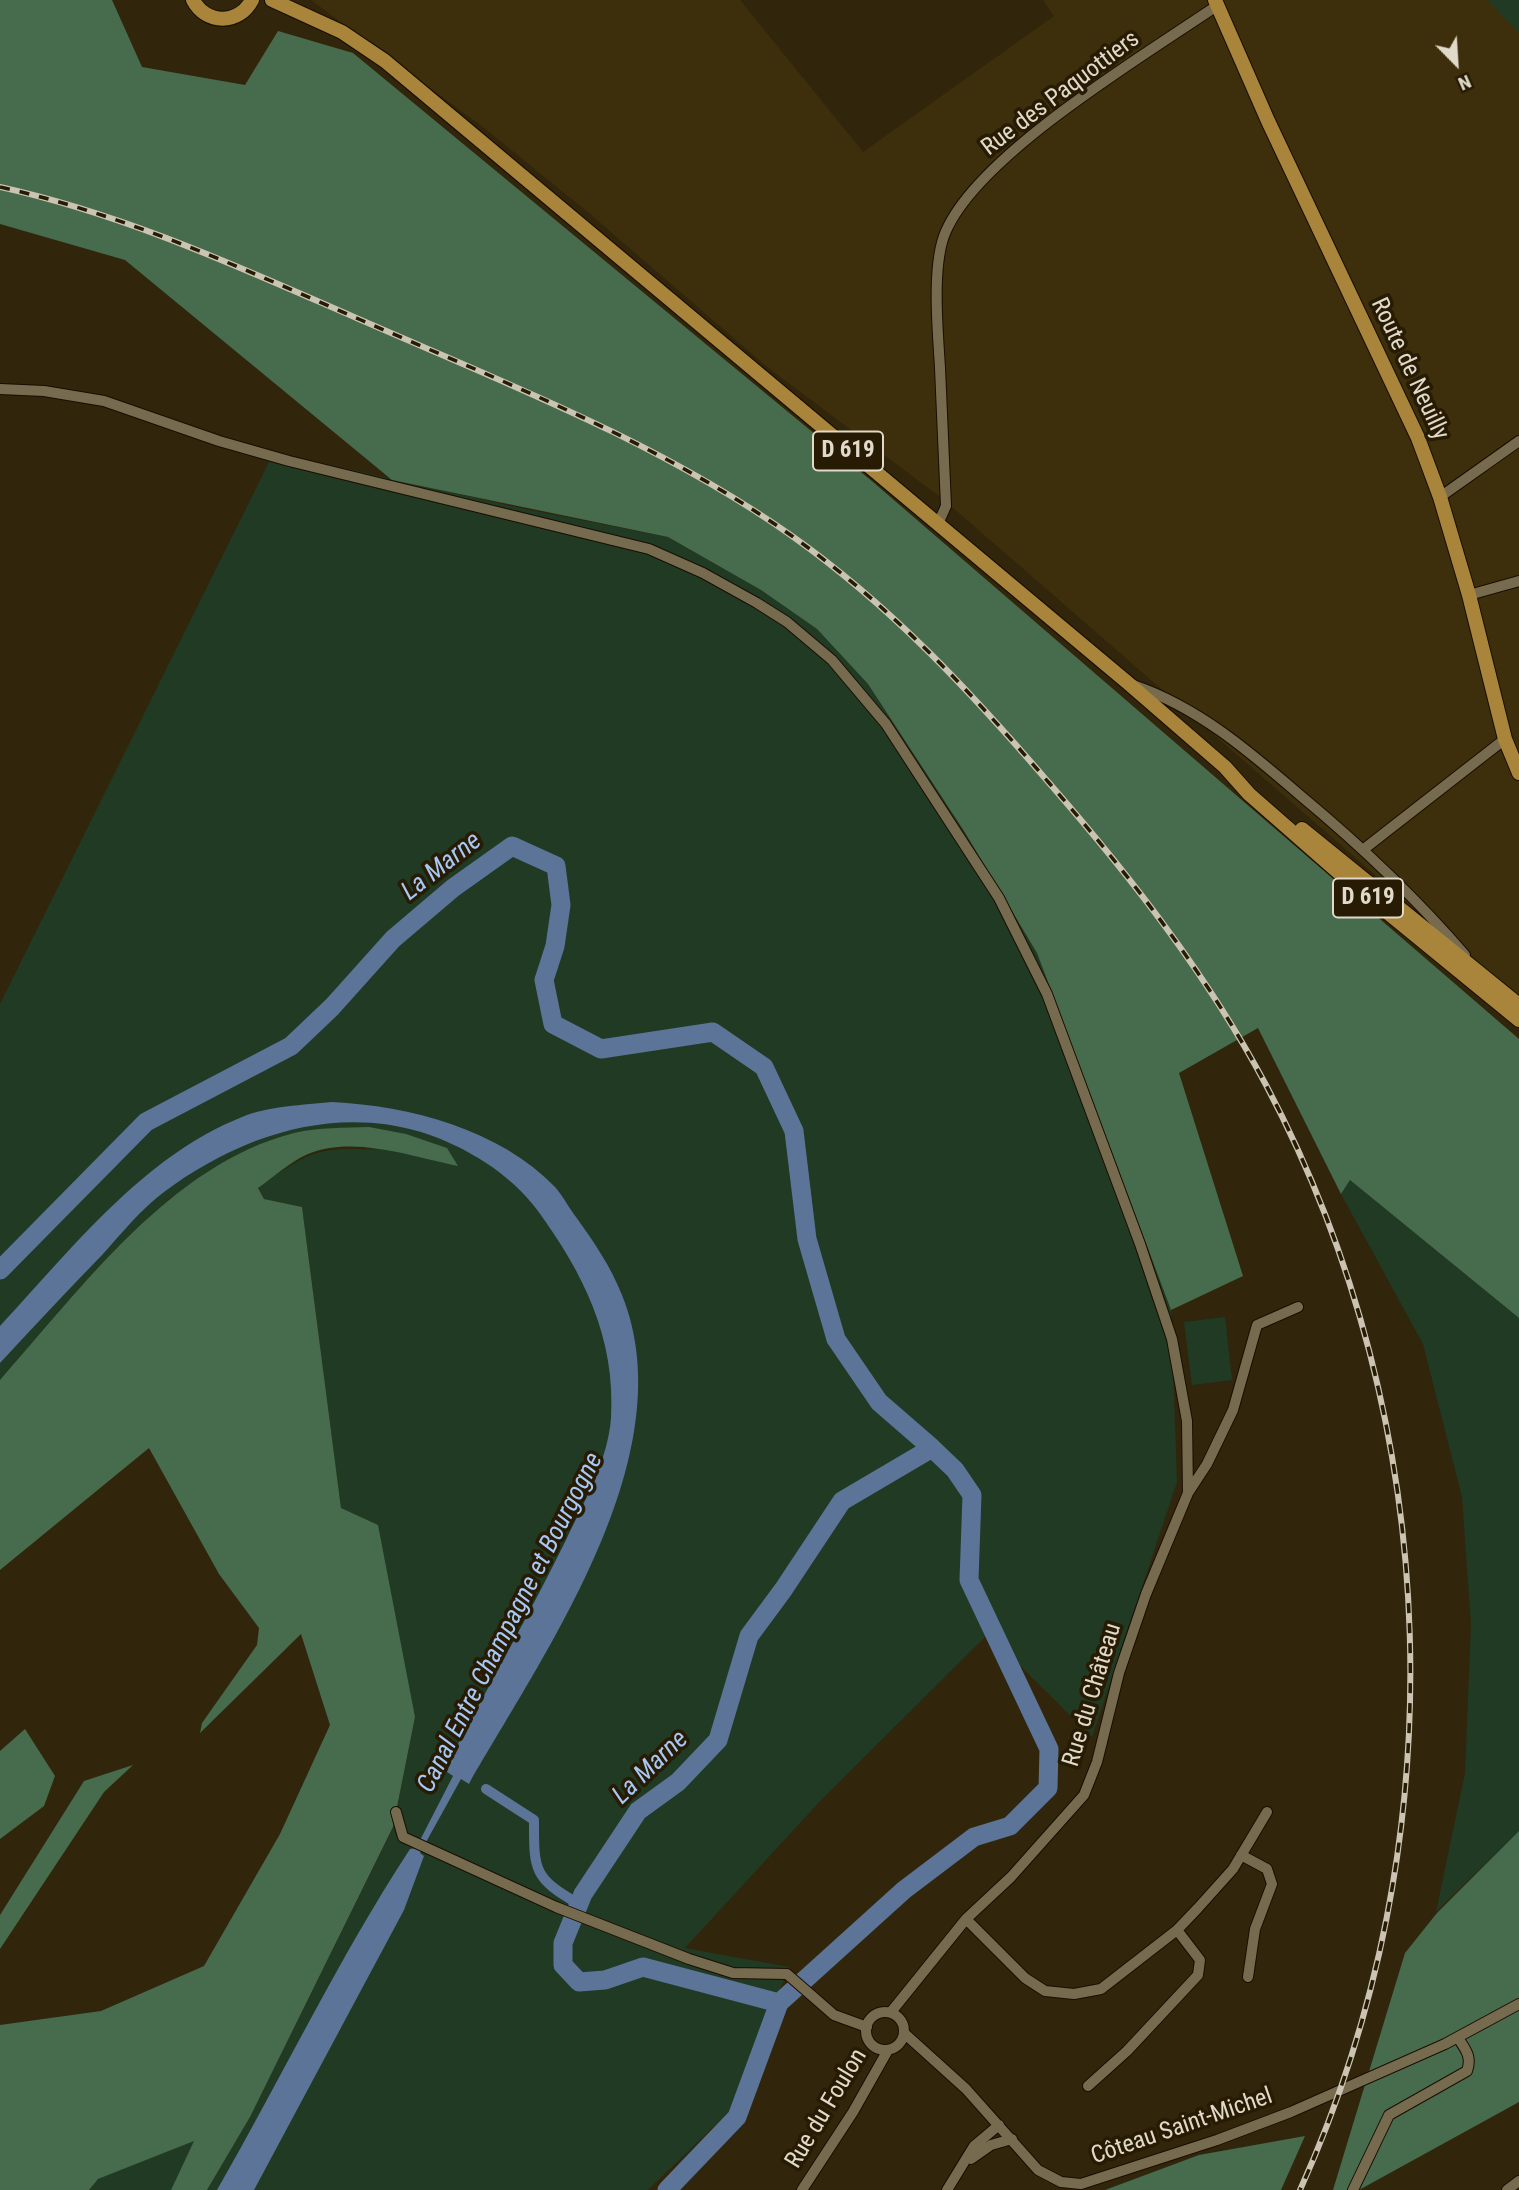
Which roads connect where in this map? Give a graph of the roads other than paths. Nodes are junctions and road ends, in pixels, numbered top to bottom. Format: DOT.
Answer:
graph roads {
  1 [pos="193,0"];
  2 [pos="253,0"];
  3 [pos="272,0"];
  4 [pos="1217,3"];
  5 [pos="0,389"];
  6 [pos="1519,441"];
  7 [pos="1440,497"];
  8 [pos="938,524"];
  9 [pos="1519,581"];
  10 [pos="1469,595"];
  11 [pos="1128,683"];
  12 [pos="1505,738"];
  13 [pos="1225,766"];
  14 [pos="1519,773"];
  15 [pos="1364,849"];
  16 [pos="1478,971"];
  17 [pos="1519,1005"];
  18 [pos="1519,1020"];
  19 [pos="1298,1307"];
  20 [pos="1188,1493"];
  21 [pos="396,1812"];
  22 [pos="1267,1812"];
  23 [pos="1241,1855"];
  24 [pos="966,1919"];
  25 [pos="1177,1930"];
  26 [pos="1248,1977"];
  27 [pos="1519,2004"];
  28 [pos="891,2012"];
  29 [pos="867,2027"];
  30 [pos="904,2033"];
  31 [pos="1458,2038"];
  32 [pos="888,2050"];
  33 [pos="1087,2086"];
  34 [pos="999,2125"];
  35 [pos="1012,2139"];
  36 [pos="964,2165"];
  37 [pos="1519,2181"];
  38 [pos="802,2190"];
  39 [pos="947,2190"];
  40 [pos="1353,2190"];
  41 [pos="1507,2190"];
  1 -- 2 [label="main road"];
  3 -- 8 [label="main road, D 619"];
  4 -- 7 [label="main road, Route de Neuilly"];
  4 -- 8 [label="street, Rue des Paquottiers"];
  5 -- 20 [label="street"];
  6 -- 7 [label="street"];
  7 -- 10 [label="main road, Route de Neuilly"];
  8 -- 11 [label="main road, D 619"];
  9 -- 10 [label="street"];
  10 -- 12 [label="main road, Route de Neuilly"];
  11 -- 13 [label="main road, D 619"];
  11 -- 15 [label="street"];
  12 -- 14 [label="main road, Route de Neuilly"];
  12 -- 15 [label="street"];
  13 -- 16 [label="main road, D 619"];
  13 -- 18 [label="main road, D 619"];
  15 -- 16 [label="street"];
  16 -- 17 [label="main road, D 619"];
  19 -- 20 [label="street, Rue du Château"];
  20 -- 24 [label="street, Rue du Château"];
  21 -- 29 [label="street"];
  22 -- 23 [label="street"];
  23 -- 25 [label="street"];
  23 -- 26 [label="street"];
  24 -- 25 [label="street"];
  24 -- 28 [label="street, Rue du Château"];
  25 -- 33 [label="street"];
  27 -- 31 [label="street, Côteau Saint-Michel"];
  28 -- 29 [label="street"];
  28 -- 30 [label="street"];
  29 -- 32 [label="street"];
  30 -- 32 [label="street"];
  30 -- 34 [label="street, Côteau Saint-Michel"];
  31 -- 35 [label="street, Côteau Saint-Michel"];
  31 -- 40 [label="street"];
  32 -- 38 [label="street, Rue du Foulon"];
  34 -- 35 [label="street, Côteau Saint-Michel"];
  34 -- 36 [label="street"];
  35 -- 36 [label="street"];
  36 -- 39 [label="street"];
  37 -- 41 [label="street"];
}
